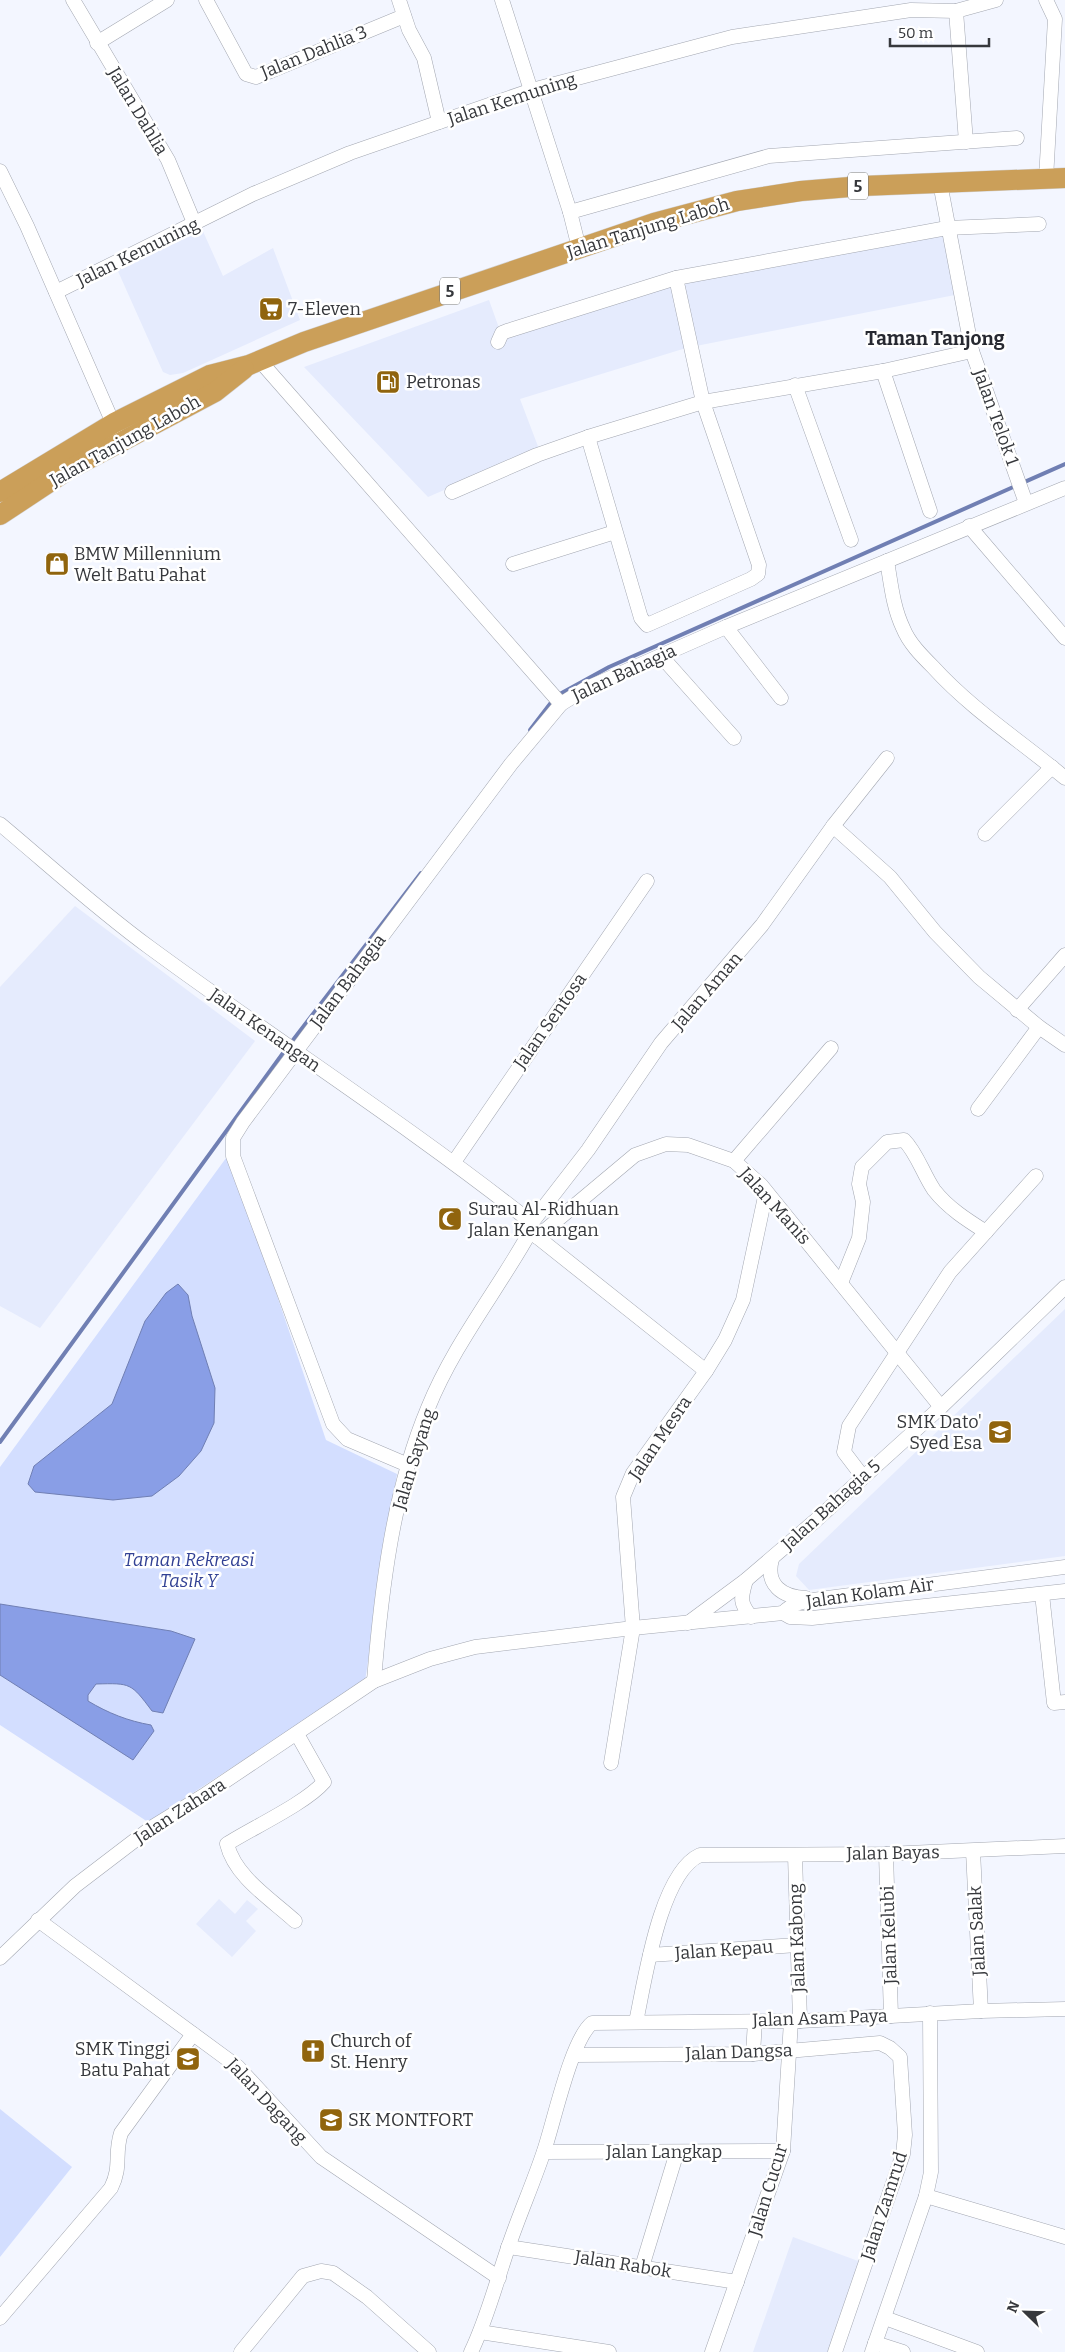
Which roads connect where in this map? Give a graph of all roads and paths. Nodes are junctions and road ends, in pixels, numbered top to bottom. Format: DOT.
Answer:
graph roads {
  1 [pos="73,0"];
  2 [pos="167,0"];
  3 [pos="206,0"];
  4 [pos="398,0"];
  5 [pos="502,0"];
  6 [pos="996,0"];
  7 [pos="1046,0"];
  8 [pos="912,5"];
  9 [pos="956,10"];
  10 [pos="404,16"];
  11 [pos="97,43"];
  12 [pos="532,90"];
  13 [pos="440,122"];
  14 [pos="1017,138"];
  15 [pos="966,142"];
  16 [pos="0,171"];
  17 [pos="1056,179"];
  18 [pos="940,183"];
  19 [pos="570,212"];
  20 [pos="1039,224"];
  21 [pos="195,225"];
  22 [pos="947,228"];
  23 [pos="579,248"];
  24 [pos="676,278"];
  25 [pos="56,292"];
  26 [pos="498,342"];
  27 [pos="972,351"];
  28 [pos="255,363"];
  29 [pos="883,371"];
  30 [pos="795,385"];
  31 [pos="703,402"];
  32 [pos="117,432"];
  33 [pos="588,437"];
  34 [pos="1065,488"];
  35 [pos="0,492"];
  36 [pos="452,492"];
  37 [pos="1026,503"];
  38 [pos="930,511"];
  39 [pos="0,515"];
  40 [pos="969,526"];
  41 [pos="615,532"];
  42 [pos="850,540"];
  43 [pos="887,561"];
  44 [pos="513,564"];
  45 [pos="726,627"];
  46 [pos="1065,638"];
  47 [pos="661,656"];
  48 [pos="781,698"];
  49 [pos="558,702"];
  50 [pos="734,738"];
  51 [pos="887,758"];
  52 [pos="1052,767"];
  53 [pos="1065,778"];
  54 [pos="0,824"];
  55 [pos="833,826"];
  56 [pos="985,834"];
  57 [pos="647,881"];
  58 [pos="1065,955"];
  59 [pos="1017,1010"];
  60 [pos="1039,1027"];
  61 [pos="1065,1045"];
  62 [pos="288,1047"];
  63 [pos="831,1048"];
  64 [pos="978,1109"];
  65 [pos="734,1161"];
  66 [pos="454,1162"];
  67 [pos="1036,1176"];
  68 [pos="766,1192"];
  69 [pos="532,1231"];
  70 [pos="986,1232"];
  71 [pos="841,1283"];
  72 [pos="1065,1287"];
  73 [pos="897,1350"];
  74 [pos="706,1371"];
  75 [pos="941,1407"];
  76 [pos="408,1465"];
  77 [pos="863,1477"];
  78 [pos="772,1559"];
  79 [pos="1065,1567"];
  80 [pos="746,1580"];
  81 [pos="1065,1591"];
  82 [pos="1042,1594"];
  83 [pos="820,1599"];
  84 [pos="783,1613"];
  85 [pos="751,1617"];
  86 [pos="687,1623"];
  87 [pos="634,1628"];
  88 [pos="374,1681"];
  89 [pos="1065,1702"];
  90 [pos="297,1734"];
  91 [pos="611,1764"];
  92 [pos="1065,1846"];
  93 [pos="973,1851"];
  94 [pos="886,1854"];
  95 [pos="795,1855"];
  96 [pos="38,1920"];
  97 [pos="296,1921"];
  98 [pos="797,1945"];
  99 [pos="650,1955"];
  100 [pos="0,1958"];
  101 [pos="1065,2009"];
  102 [pos="981,2011"];
  103 [pos="930,2013"];
  104 [pos="891,2016"];
  105 [pos="755,2021"];
  106 [pos="795,2021"];
  107 [pos="636,2022"];
  108 [pos="192,2034"];
  109 [pos="789,2051"];
  110 [pos="753,2054"];
  111 [pos="574,2055"];
  112 [pos="900,2056"];
  113 [pos="544,2152"];
  114 [pos="677,2152"];
  115 [pos="783,2152"];
  116 [pos="926,2196"];
  117 [pos="1065,2237"];
  118 [pos="508,2247"];
  119 [pos="642,2267"];
  120 [pos="499,2278"];
  121 [pos="737,2282"];
  122 [pos="0,2318"];
  123 [pos="884,2318"];
  124 [pos="480,2332"];
  125 [pos="874,2347"];
  126 [pos="241,2352"];
  127 [pos="429,2352"];
  128 [pos="471,2352"];
  129 [pos="609,2352"];
  130 [pos="712,2352"];
  131 [pos="835,2352"];
  132 [pos="903,2352"];
  133 [pos="977,2352"];
  1 -- 11 [label="street, Jalan Dahlia"];
  2 -- 11 [label="street"];
  3 -- 10 [label="street, Jalan Dahlia 3"];
  4 -- 10 [label="street"];
  5 -- 12 [label="street"];
  6 -- 9 [label="street, Jalan Kemuning"];
  7 -- 17 [label="street"];
  8 -- 9 [label="street, Jalan Kemuning"];
  8 -- 12 [label="street, Jalan Kemuning"];
  9 -- 15 [label="street"];
  10 -- 13 [label="street"];
  11 -- 21 [label="street, Jalan Dahlia"];
  12 -- 13 [label="street, Jalan Kemuning"];
  12 -- 19 [label="street"];
  13 -- 21 [label="street, Jalan Kemuning"];
  14 -- 15 [label="street"];
  15 -- 19 [label="street"];
  16 -- 25 [label="street"];
  17 -- 18 [label="highway, Jalan Tanjung Laboh / 5"];
  18 -- 22 [label="street, Jalan Telok 1"];
  18 -- 23 [label="highway, Jalan Tanjung Laboh / 5"];
  19 -- 23 [label="street"];
  20 -- 22 [label="street"];
  21 -- 25 [label="street, Jalan Kemuning"];
  22 -- 24 [label="street"];
  22 -- 27 [label="street, Jalan Telok 1"];
  23 -- 28 [label="highway, Jalan Tanjung Laboh / 5"];
  24 -- 26 [label="street"];
  24 -- 31 [label="street"];
  25 -- 32 [label="street"];
  27 -- 29 [label="street"];
  27 -- 37 [label="street, Jalan Telok 1"];
  28 -- 32 [label="highway, Jalan Tanjung Laboh / 5"];
  28 -- 49 [label="street"];
  29 -- 30 [label="street"];
  29 -- 38 [label="street"];
  30 -- 31 [label="street"];
  30 -- 42 [label="street"];
  31 -- 33 [label="street"];
  31 -- 41 [label="street"];
  32 -- 35 [label="highway, Jalan Tanjung Laboh / 5"];
  32 -- 39 [label="highway, Jalan Tanjung Laboh / 5"];
  33 -- 36 [label="street"];
  33 -- 41 [label="street"];
  34 -- 37 [label="street, Jalan Bahagia"];
  37 -- 40 [label="street, Jalan Bahagia"];
  40 -- 43 [label="street, Jalan Bahagia"];
  40 -- 46 [label="street"];
  41 -- 44 [label="street"];
  43 -- 45 [label="street, Jalan Bahagia"];
  43 -- 52 [label="street"];
  45 -- 47 [label="street, Jalan Bahagia"];
  45 -- 48 [label="street"];
  47 -- 49 [label="street, Jalan Bahagia"];
  47 -- 50 [label="street"];
  49 -- 62 [label="street, Jalan Bahagia"];
  51 -- 55 [label="street, Jalan Aman"];
  52 -- 53 [label="street"];
  52 -- 56 [label="street"];
  54 -- 62 [label="street, Jalan Kenangan"];
  55 -- 59 [label="street"];
  55 -- 69 [label="street, Jalan Aman"];
  57 -- 66 [label="street, Jalan Sentosa"];
  58 -- 59 [label="street"];
  59 -- 60 [label="street"];
  60 -- 61 [label="street"];
  60 -- 64 [label="street"];
  62 -- 66 [label="street, Jalan Kenangan"];
  62 -- 76 [label="street, Jalan Bahagia"];
  63 -- 65 [label="street"];
  65 -- 68 [label="street, Jalan Manis"];
  65 -- 69 [label="street, Jalan Manis"];
  66 -- 69 [label="street, Jalan Kenangan"];
  67 -- 70 [label="street"];
  68 -- 71 [label="street, Jalan Manis"];
  68 -- 74 [label="street, Jalan Mesra"];
  69 -- 74 [label="street"];
  69 -- 76 [label="street, Jalan Sayang"];
  70 -- 71 [label="street"];
  70 -- 73 [label="street"];
  71 -- 73 [label="street, Jalan Manis"];
  72 -- 75 [label="street, Jalan Bahagia 5"];
  73 -- 75 [label="street, Jalan Manis"];
  73 -- 77 [label="street"];
  74 -- 87 [label="street, Jalan Mesra"];
  75 -- 77 [label="street, Jalan Bahagia 5"];
  76 -- 88 [label="street, Jalan Sayang"];
  77 -- 78 [label="street, Jalan Bahagia 5"];
  78 -- 80 [label="street, Jalan Bahagia 5"];
  78 -- 83 [label="street"];
  79 -- 83 [label="street, Jalan Kolam Air"];
  80 -- 85 [label="street"];
  80 -- 86 [label="street, Jalan Bahagia 5"];
  81 -- 82 [label="street, Jalan Kolam Air"];
  82 -- 84 [label="street, Jalan Kolam Air"];
  82 -- 89 [label="street"];
  83 -- 84 [label="street, Jalan Kolam Air"];
  84 -- 85 [label="street, Jalan Zahara"];
  85 -- 86 [label="street, Jalan Zahara"];
  86 -- 87 [label="street, Jalan Zahara"];
  87 -- 88 [label="street, Jalan Zahara"];
  87 -- 91 [label="street, Jalan Mesra"];
  88 -- 90 [label="street, Jalan Zahara"];
  90 -- 96 [label="street, Jalan Zahara"];
  90 -- 97 [label="street"];
  92 -- 93 [label="street, Jalan Bayas"];
  93 -- 94 [label="street, Jalan Bayas"];
  93 -- 102 [label="street, Jalan Salak"];
  94 -- 95 [label="street, Jalan Bayas"];
  94 -- 104 [label="street, Jalan Kelubi"];
  95 -- 98 [label="street, Jalan Kabong"];
  95 -- 99 [label="street, Jalan Bayas"];
  96 -- 100 [label="street, Jalan Zahara"];
  96 -- 108 [label="street, Jalan Dagang"];
  98 -- 99 [label="street, Jalan Kepau"];
  98 -- 106 [label="street, Jalan Kabong"];
  99 -- 107 [label="street, Jalan Bayas"];
  101 -- 102 [label="street, Jalan Asam Paya"];
  102 -- 103 [label="street, Jalan Asam Paya"];
  103 -- 104 [label="street, Jalan Asam Paya"];
  103 -- 116 [label="street"];
  104 -- 106 [label="street, Jalan Asam Paya"];
  105 -- 106 [label="street, Jalan Asam Paya"];
  105 -- 107 [label="street, Jalan Asam Paya"];
  105 -- 110 [label="street"];
  106 -- 109 [label="street, Jalan Cucur"];
  107 -- 111 [label="street, Jalan Asam Paya"];
  108 -- 120 [label="street, Jalan Dagang"];
  108 -- 122 [label="street"];
  109 -- 110 [label="street, Jalan Dangsa"];
  109 -- 112 [label="street, Jalan Dangsa"];
  109 -- 115 [label="street, Jalan Cucur"];
  110 -- 111 [label="street, Jalan Dangsa"];
  111 -- 113 [label="street"];
  112 -- 131 [label="street, Jalan Zamrud"];
  113 -- 114 [label="street, Jalan Langkap"];
  113 -- 118 [label="street"];
  114 -- 115 [label="street, Jalan Langkap"];
  114 -- 119 [label="street"];
  115 -- 121 [label="street, Jalan Cucur"];
  116 -- 117 [label="street"];
  116 -- 123 [label="street"];
  118 -- 119 [label="street, Jalan Rabok"];
  118 -- 120 [label="street"];
  119 -- 121 [label="street, Jalan Rabok"];
  120 -- 124 [label="street"];
  121 -- 130 [label="street, Jalan Cucur"];
  123 -- 125 [label="street"];
  123 -- 133 [label="street"];
  124 -- 128 [label="street"];
  124 -- 129 [label="street"];
  125 -- 132 [label="street"];
  126 -- 127 [label="street"];
}
